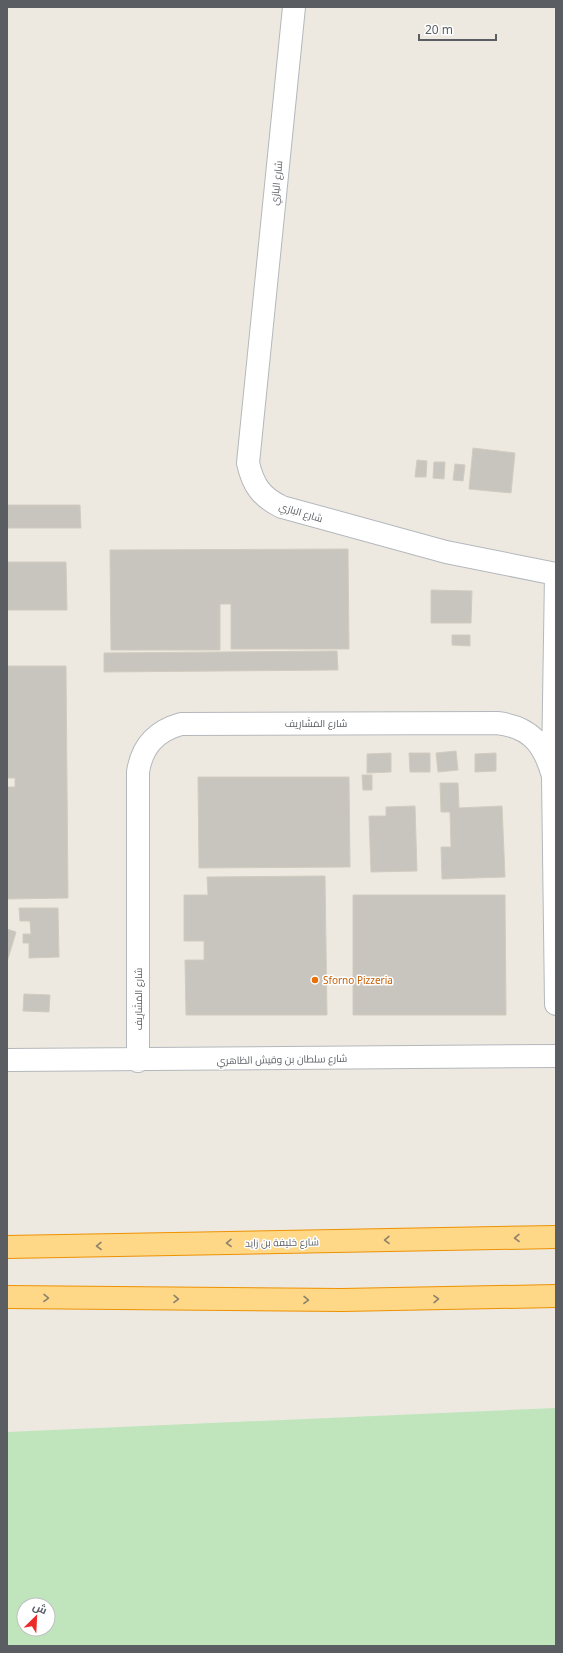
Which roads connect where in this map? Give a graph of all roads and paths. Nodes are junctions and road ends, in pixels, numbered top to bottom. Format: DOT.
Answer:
graph roads {
  1 [pos="294,7"];
  2 [pos="556,574"];
  3 [pos="553,776"];
  4 [pos="556,1004"];
  5 [pos="556,1056"];
  6 [pos="7,1060"];
  7 [pos="138,1060"];
  8 [pos="556,1237"];
  9 [pos="7,1247"];
  10 [pos="556,1296"];
  11 [pos="7,1297"];
  1 -- 2 [label="street, شارع البازي"];
  2 -- 3 [label="street, شارع البازي"];
  3 -- 4 [label="street, شارع المَشَارِيف"];
  3 -- 7 [label="street, شارع المَشَارِيف"];
  5 -- 7 [label="street, شارع سلطان بن وقيش الظاهري"];
  6 -- 7 [label="street, شارع سلطان بن وقيش الظاهري"];
  8 -- 9 [label="highway, شارع خليفة بن زايد, one-way"];
  11 -- 10 [label="highway, one-way"];
}
